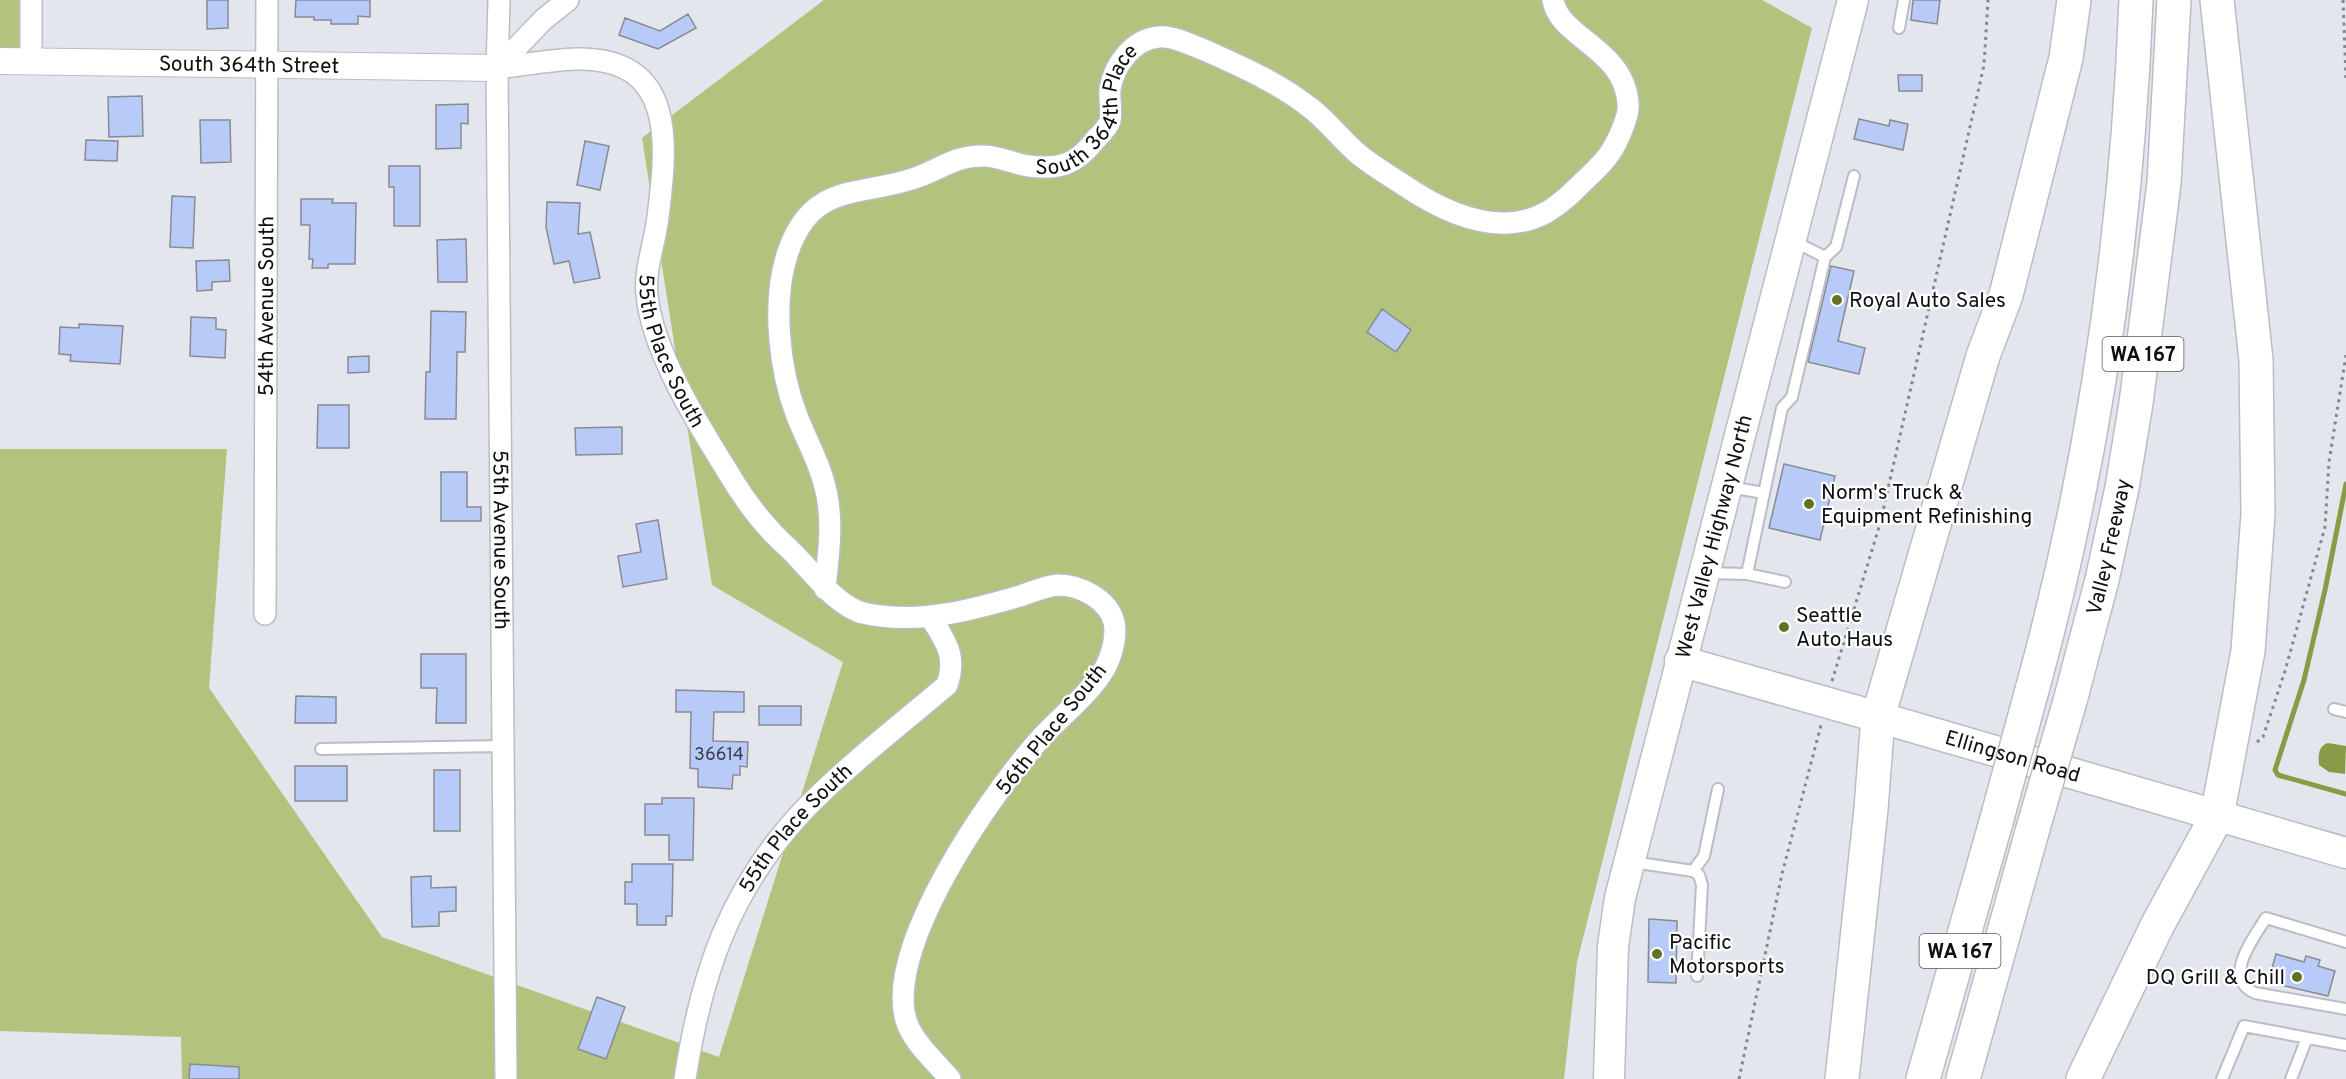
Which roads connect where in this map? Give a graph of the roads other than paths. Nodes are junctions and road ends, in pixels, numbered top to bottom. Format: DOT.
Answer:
graph roads {
  1 [pos="32,0"];
  2 [pos="267,0"];
  3 [pos="499,0"];
  4 [pos="568,0"];
  5 [pos="1553,0"];
  6 [pos="1853,0"];
  7 [pos="1904,0"];
  8 [pos="2074,0"];
  9 [pos="2136,0"];
  10 [pos="2174,0"];
  11 [pos="2217,0"];
  12 [pos="1899,28"];
  13 [pos="0,61"];
  14 [pos="31,61"];
  15 [pos="265,64"];
  16 [pos="497,68"];
  17 [pos="1854,176"];
  18 [pos="1790,240"];
  19 [pos="1825,257"];
  20 [pos="1725,487"];
  21 [pos="1764,492"];
  22 [pos="1703,573"];
  23 [pos="1747,574"];
  24 [pos="1785,582"];
  25 [pos="825,589"];
  26 [pos="265,614"];
  27 [pos="931,618"];
  28 [pos="1680,661"];
  29 [pos="2334,709"];
  30 [pos="2346,712"];
  31 [pos="1878,717"];
  32 [pos="503,747"];
  33 [pos="321,749"];
  34 [pos="1718,789"];
  35 [pos="2217,816"];
  36 [pos="2346,853"];
  37 [pos="1629,862"];
  38 [pos="1694,871"];
  39 [pos="2346,942"];
  40 [pos="1697,976"];
  41 [pos="2346,1009"];
  42 [pos="2307,1038"];
  43 [pos="2346,1045"];
  44 [pos="506,1079"];
  45 [pos="685,1079"];
  46 [pos="950,1079"];
  47 [pos="1609,1079"];
  48 [pos="1842,1079"];
  49 [pos="1923,1079"];
  50 [pos="1963,1079"];
  51 [pos="2083,1079"];
  52 [pos="2222,1079"];
  53 [pos="2291,1079"];
  1 -- 14 [label="street"];
  2 -- 15 [label="street, 54th Avenue South"];
  3 -- 16 [label="street, 55th Avenue South"];
  4 -- 16 [label="street"];
  5 -- 25 [label="street, South 364th Place"];
  6 -- 18 [label="main road, West Valley Highway North"];
  7 -- 12 [label="lane"];
  8 -- 31 [label="highway"];
  9 -- 49 [label="highway, Valley Freeway / WA 167, bridge"];
  10 -- 50 [label="highway, Valley Freeway / WA 167, bridge"];
  11 -- 35 [label="highway"];
  13 -- 14 [label="street, South 364th Street"];
  14 -- 15 [label="street, South 364th Street"];
  15 -- 16 [label="street, South 364th Street"];
  15 -- 26 [label="street, 54th Avenue South"];
  16 -- 25 [label="street, 55th Place South"];
  16 -- 32 [label="street, 55th Avenue South"];
  17 -- 19 [label="lane"];
  18 -- 19 [label="lane"];
  18 -- 20 [label="main road, West Valley Highway North"];
  19 -- 21 [label="lane"];
  20 -- 21 [label="lane"];
  20 -- 22 [label="main road, West Valley Highway North"];
  21 -- 23 [label="lane"];
  22 -- 23 [label="lane"];
  22 -- 28 [label="main road, West Valley Highway North"];
  23 -- 24 [label="lane"];
  25 -- 27 [label="street, 56th Place South"];
  27 -- 45 [label="street, 55th Place South"];
  27 -- 46 [label="street, 56th Place South"];
  28 -- 31 [label="main road, Ellingson Road"];
  28 -- 37 [label="main road, West Valley Highway North"];
  29 -- 30 [label="lane"];
  31 -- 35 [label="main road, Ellingson Road"];
  31 -- 48 [label="highway"];
  32 -- 33 [label="lane"];
  32 -- 44 [label="street, 55th Avenue South"];
  34 -- 38 [label="lane"];
  35 -- 36 [label="main road, Ellingson Road"];
  35 -- 51 [label="highway"];
  37 -- 38 [label="lane"];
  37 -- 47 [label="main road, West Valley Highway North"];
  38 -- 40 [label="lane"];
  39 -- 41 [label="lane"];
  42 -- 43 [label="lane"];
  42 -- 52 [label="lane"];
  42 -- 53 [label="lane"];
}
